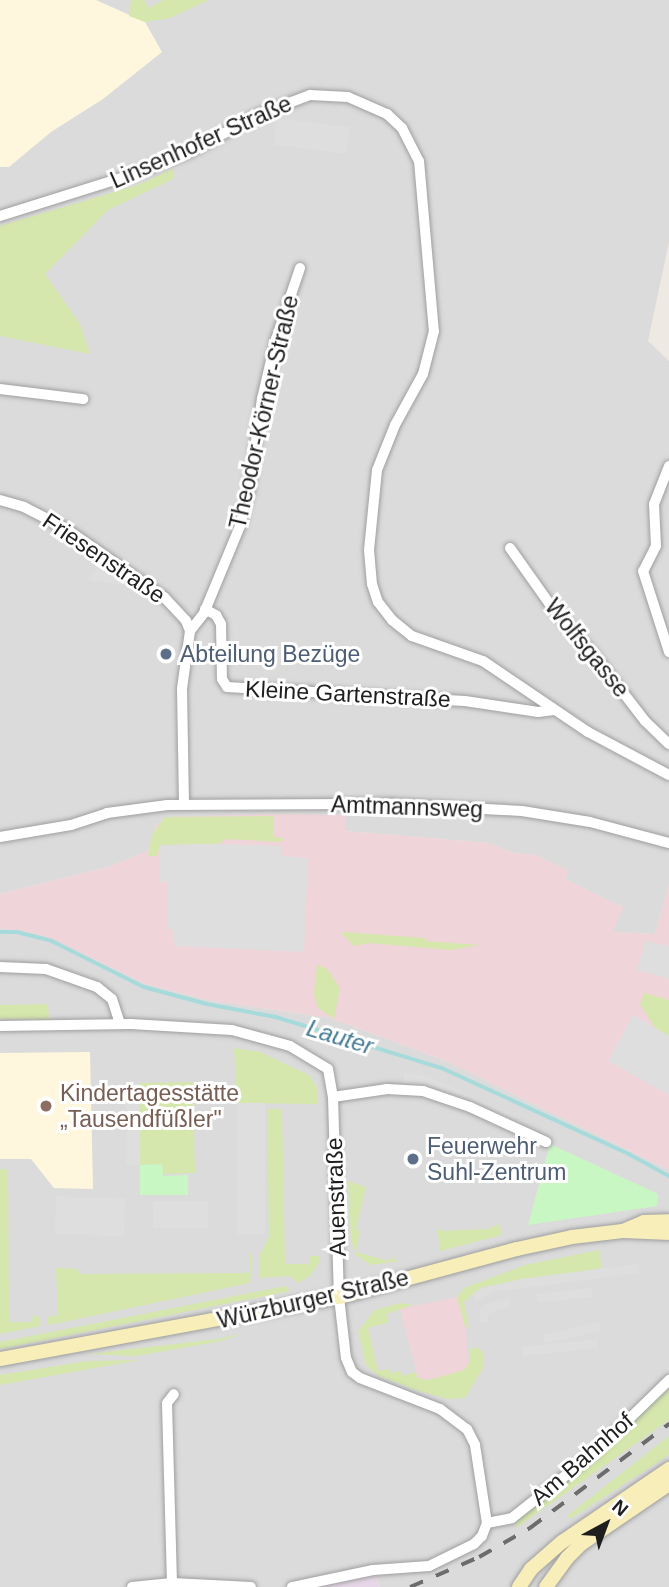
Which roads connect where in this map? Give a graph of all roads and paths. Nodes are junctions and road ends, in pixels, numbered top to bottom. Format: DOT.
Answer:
graph roads {
  1 [pos="0,216"];
  2 [pos="300,268"];
  3 [pos="0,389"];
  4 [pos="83,399"];
  5 [pos="669,466"];
  6 [pos="0,500"];
  7 [pos="510,548"];
  8 [pos="205,610"];
  9 [pos="190,631"];
  10 [pos="669,652"];
  11 [pos="554,710"];
  12 [pos="669,744"];
  13 [pos="669,775"];
  14 [pos="184,804"];
  15 [pos="0,837"];
  16 [pos="669,843"];
  17 [pos="0,967"];
  18 [pos="120,1024"];
  19 [pos="0,1026"];
  20 [pos="333,1097"];
  21 [pos="546,1142"];
  22 [pos="669,1221"];
  23 [pos="623,1231"];
  24 [pos="669,1233"];
  25 [pos="339,1297"];
  26 [pos="0,1359"];
  27 [pos="669,1380"];
  28 [pos="174,1394"];
  29 [pos="669,1469"];
  30 [pos="669,1484"];
  31 [pos="487,1523"];
  32 [pos="172,1583"];
  33 [pos="132,1587"];
  34 [pos="251,1587"];
  35 [pos="292,1587"];
  36 [pos="519,1587"];
  37 [pos="546,1587"];
  1 -- 11 [label="street, Linsenhofer Straße"];
  2 -- 8 [label="street, Theodor-Körner-Straße"];
  3 -- 4 [label="street"];
  5 -- 10 [label="street"];
  6 -- 9 [label="street, Friesenstraße"];
  7 -- 12 [label="street, Wolfsgasse"];
  8 -- 9 [label="street, Theodor-Körner-Straße"];
  8 -- 11 [label="street, Kleine Gartenstraße"];
  9 -- 14 [label="street"];
  11 -- 13 [label="street, Linsenhofer Straße"];
  14 -- 15 [label="street, Amtmannsweg"];
  14 -- 16 [label="street, Amtmannsweg"];
  17 -- 18 [label="street"];
  18 -- 19 [label="street, Auenstraße"];
  18 -- 20 [label="street, Auenstraße"];
  20 -- 21 [label="street"];
  20 -- 25 [label="street, Auenstraße"];
  22 -- 23 [label="main road, Würzburger Straße"];
  23 -- 24 [label="main road, Würzburger Straße"];
  23 -- 25 [label="main road, Würzburger Straße"];
  25 -- 26 [label="main road, Würzburger Straße"];
  25 -- 31 [label="street"];
  27 -- 31 [label="street, Am Bahnhof"];
  28 -- 32 [label="street"];
  29 -- 36 [label="main road"];
  30 -- 37 [label="main road"];
  31 -- 35 [label="street"];
  32 -- 33 [label="street"];
  32 -- 34 [label="street"];
}
